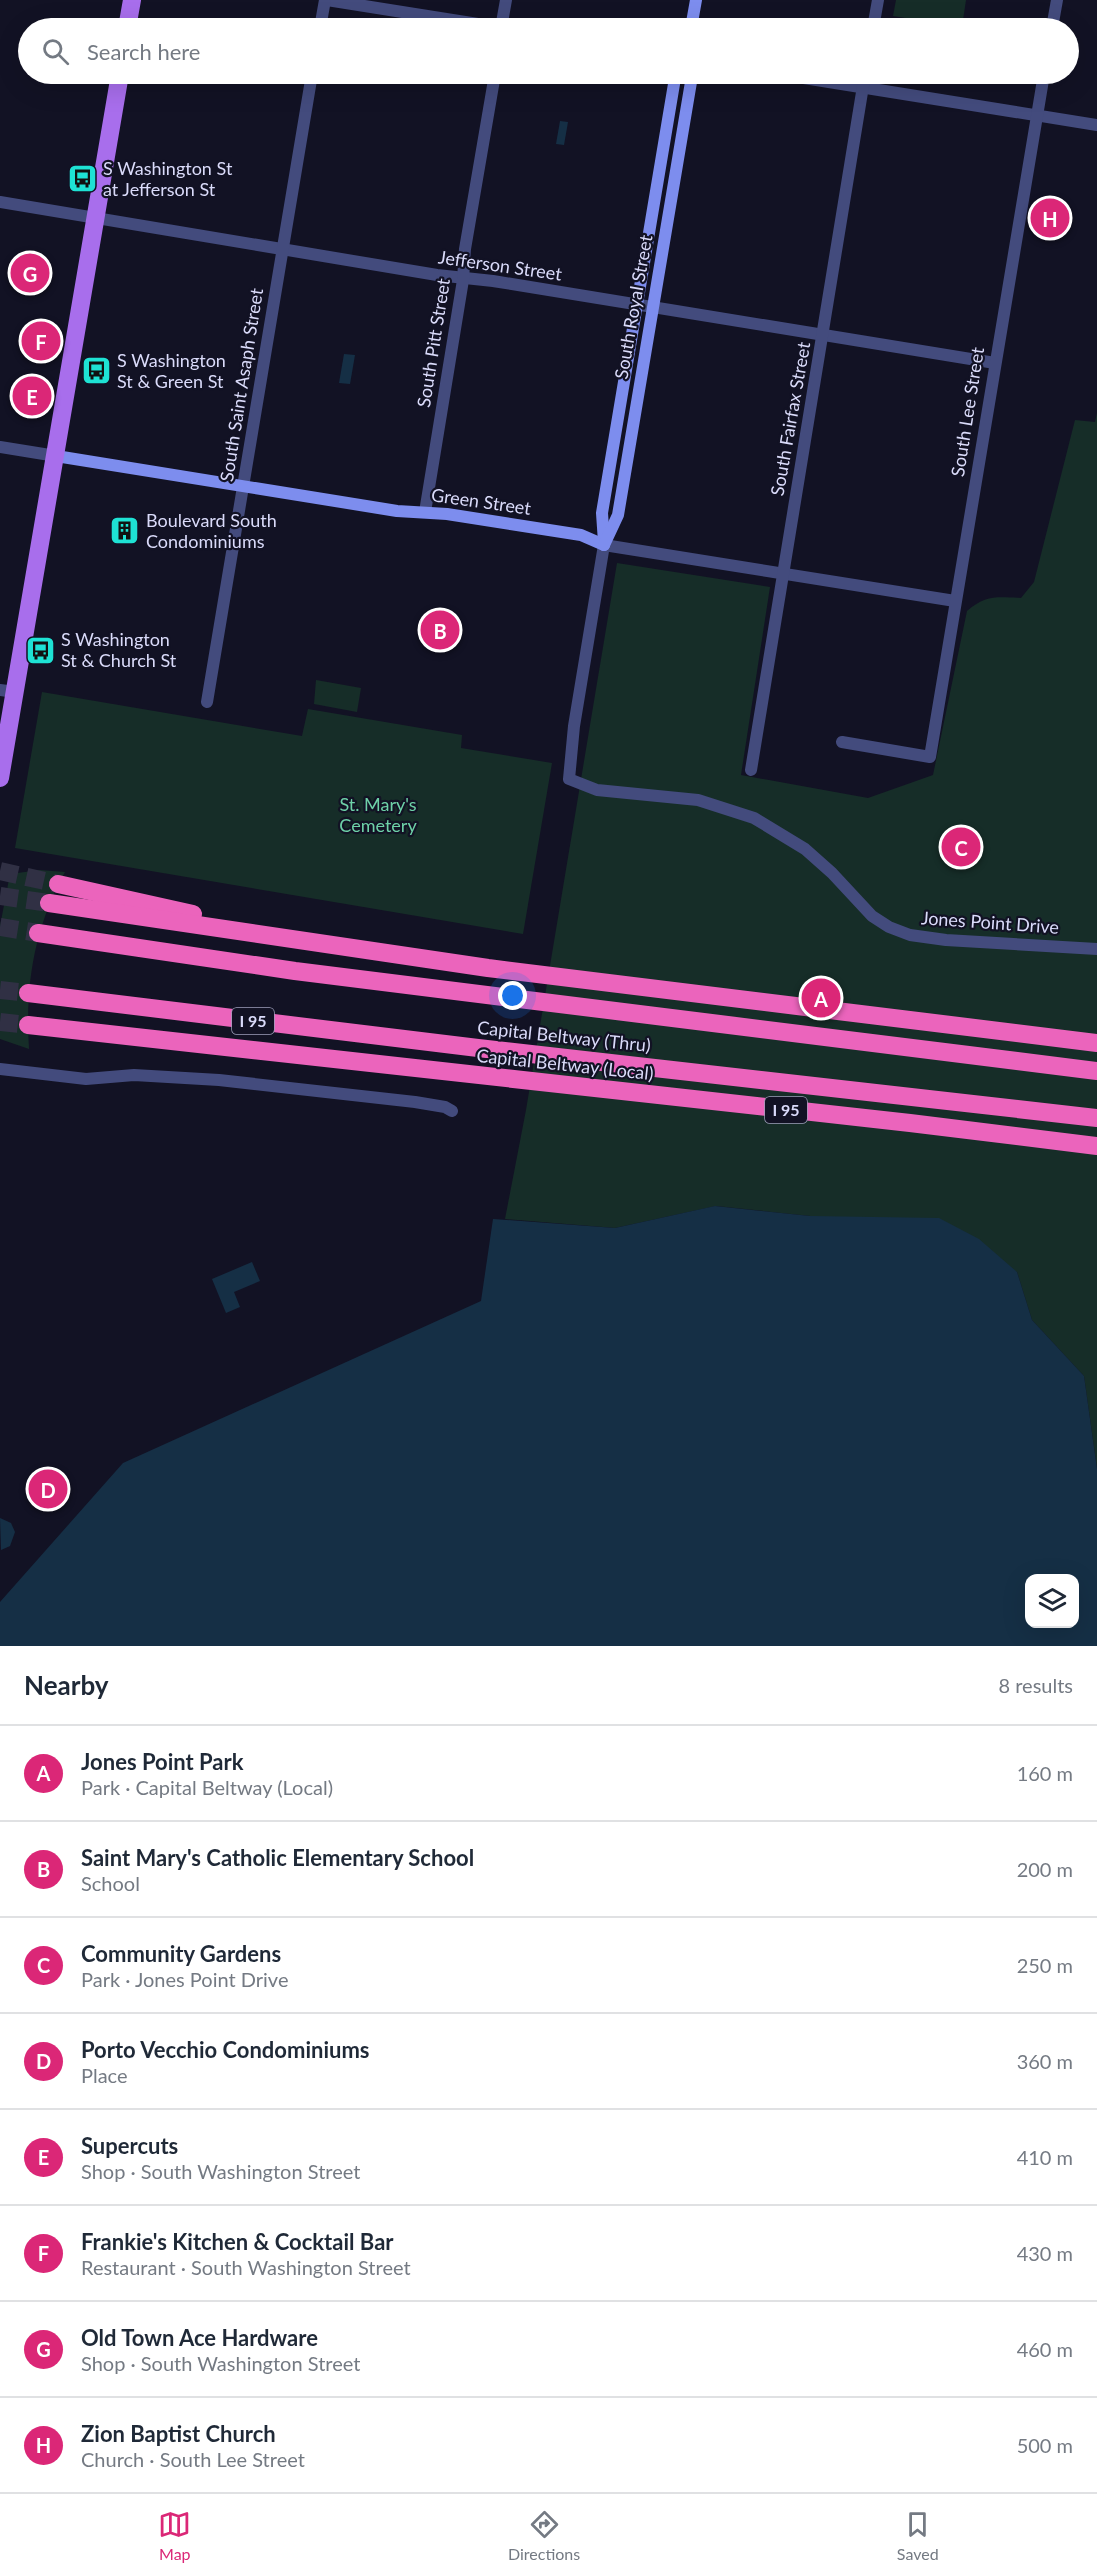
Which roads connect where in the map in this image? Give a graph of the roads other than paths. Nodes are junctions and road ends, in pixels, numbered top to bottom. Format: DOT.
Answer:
graph roads {
  1 [pos="132,0"];
  2 [pos="326,0"];
  3 [pos="506,0"];
  4 [pos="696,0"];
  5 [pos="878,0"];
  6 [pos="1057,0"];
  7 [pos="129,18"];
  8 [pos="322,18"];
  9 [pos="439,18"];
  10 [pos="503,18"];
  11 [pos="693,18"];
  12 [pos="875,18"];
  13 [pos="1054,18"];
  14 [pos="118,84"];
  15 [pos="310,84"];
  16 [pos="493,84"];
  17 [pos="674,84"];
  18 [pos="691,84"];
  19 [pos="844,84"];
  20 [pos="863,84"];
  21 [pos="1042,84"];
  22 [pos="863,87"];
  23 [pos="1037,115"];
  24 [pos="1097,125"];
  25 [pos="0,202"];
  26 [pos="96,218"];
  27 [pos="281,249"];
  28 [pos="463,280"];
  29 [pos="636,304"];
  30 [pos="653,307"];
  31 [pos="823,335"];
  32 [pos="995,363"];
  33 [pos="0,447"];
  34 [pos="56,456"];
  35 [pos="244,487"];
  36 [pos="425,512"];
  37 [pos="604,545"];
  38 [pos="785,574"];
  39 [pos="955,601"];
  40 [pos="7,691"];
  41 [pos="207,702"];
  42 [pos="842,742"];
  43 [pos="752,770"];
  44 [pos="0,778"];
  45 [pos="568,779"];
  46 [pos="58,884"];
  47 [pos="49,903"];
  48 [pos="38,933"];
  49 [pos="311,943"];
  50 [pos="1097,949"];
  51 [pos="28,993"];
  52 [pos="28,1025"];
  53 [pos="1097,1043"];
  54 [pos="0,1069"];
  55 [pos="1097,1071"];
  56 [pos="452,1111"];
  57 [pos="1097,1118"];
  58 [pos="1097,1146"];
  1 -- 7 [label="main road"];
  2 -- 8 [label="street"];
  2 -- 9 [label="street"];
  3 -- 10 [label="street"];
  4 -- 11 [label="street"];
  5 -- 12 [label="street"];
  6 -- 13 [label="street"];
  14 -- 26 [label="main road"];
  15 -- 27 [label="street, South Saint Asaph Street"];
  16 -- 28 [label="street, South Pitt Street"];
  17 -- 29 [label="street, South Royal Street"];
  18 -- 30 [label="street, South Royal Street"];
  19 -- 22 [label="street"];
  20 -- 22 [label="street, South Fairfax Street"];
  21 -- 23 [label="street, South Lee Street"];
  22 -- 23 [label="street"];
  22 -- 31 [label="street, South Fairfax Street"];
  23 -- 24 [label="street"];
  23 -- 32 [label="street, South Lee Street"];
  25 -- 26 [label="street, Jefferson Street"];
  26 -- 27 [label="street, Jefferson Street"];
  26 -- 34 [label="main road"];
  27 -- 28 [label="street, Jefferson Street"];
  27 -- 35 [label="street, South Saint Asaph Street"];
  28 -- 29 [label="street, Jefferson Street"];
  28 -- 36 [label="street, South Pitt Street"];
  29 -- 30 [label="street, Jefferson Street"];
  29 -- 37 [label="street, South Royal Street"];
  30 -- 31 [label="street, Jefferson Street"];
  30 -- 37 [label="street, South Royal Street"];
  31 -- 32 [label="street, Jefferson Street"];
  31 -- 38 [label="street, South Fairfax Street"];
  32 -- 39 [label="street, South Lee Street"];
  33 -- 34 [label="street, Green Street"];
  34 -- 35 [label="street, Green Street"];
  34 -- 40 [label="main road"];
  35 -- 36 [label="street, Green Street"];
  35 -- 41 [label="street, South Saint Asaph Street"];
  36 -- 37 [label="street, Green Street"];
  37 -- 38 [label="street, Green Street"];
  37 -- 45 [label="street, South Royal Street"];
  38 -- 39 [label="street, Green Street"];
  38 -- 43 [label="street, South Fairfax Street"];
  39 -- 42 [label="street, South Lee Street"];
  40 -- 44 [label="main road"];
  45 -- 50 [label="street, Jones Point Drive"];
  46 -- 49 [label="highway"];
  47 -- 49 [label="highway"];
  48 -- 55 [label="highway, Capital Beltway (Thru)"];
  49 -- 53 [label="highway"];
  51 -- 57 [label="highway, Capital Beltway (Thru) / I 95"];
  52 -- 58 [label="highway, Capital Beltway (Local) / I 95"];
  54 -- 56 [label="street"];
}
